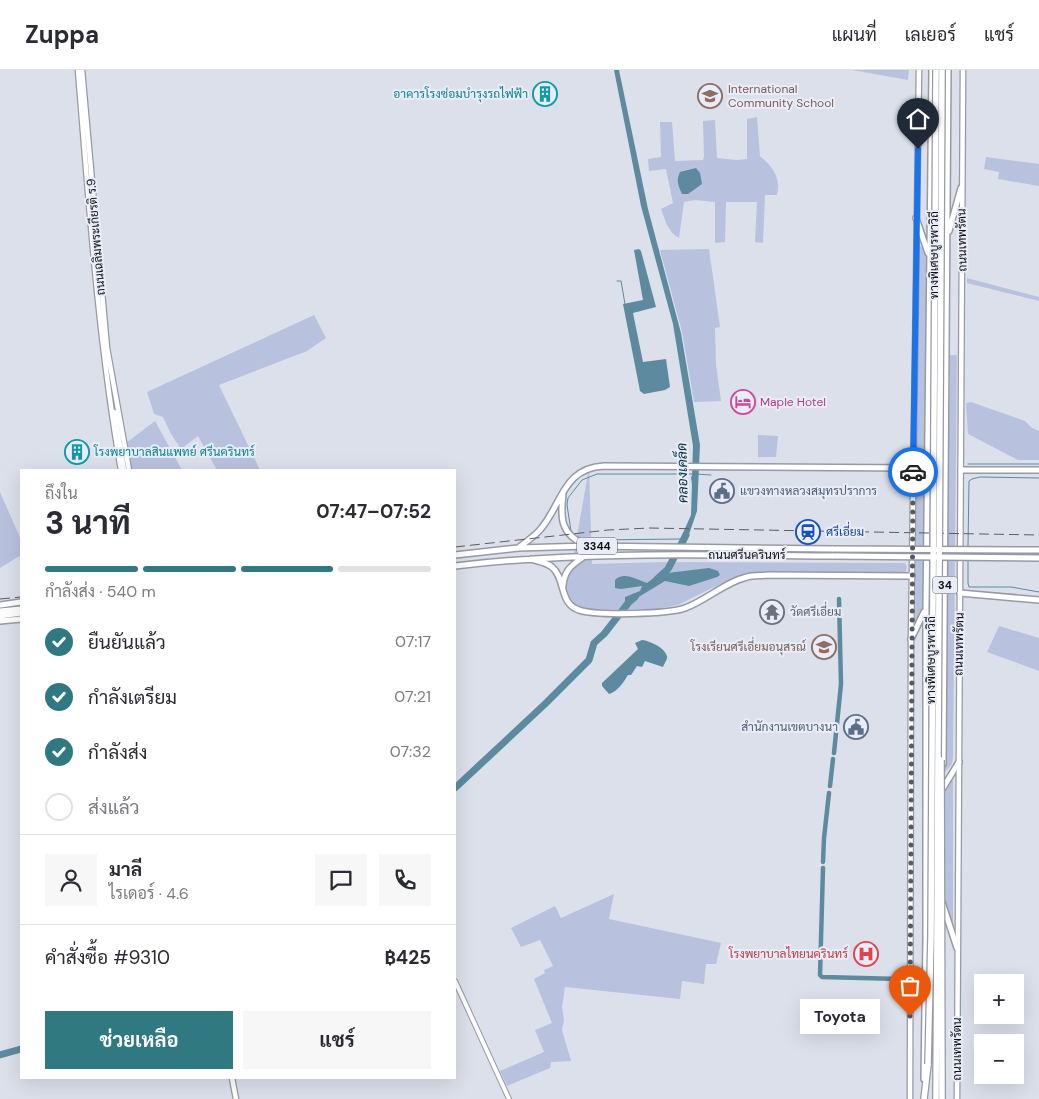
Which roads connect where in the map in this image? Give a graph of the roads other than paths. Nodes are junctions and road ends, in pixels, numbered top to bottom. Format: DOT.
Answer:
graph roads {
  1 [pos="78,70"];
  2 [pos="82,70"];
  3 [pos="919,70"];
  4 [pos="932,70"];
  5 [pos="936,70"];
  6 [pos="945,70"];
  7 [pos="963,70"];
  8 [pos="88,170"];
  9 [pos="961,188"];
  10 [pos="916,218"];
  11 [pos="947,238"];
  12 [pos="930,259"];
  13 [pos="101,315"];
  14 [pos="109,391"];
  15 [pos="115,403"];
  16 [pos="116,420"];
  17 [pos="914,468"];
  18 [pos="123,469"];
  19 [pos="123,469"];
  20 [pos="128,469"];
  21 [pos="961,470"];
  22 [pos="1039,470"];
  23 [pos="563,491"];
  24 [pos="588,546"];
  25 [pos="518,548"];
  26 [pos="1039,550"];
  27 [pos="456,555"];
  28 [pos="583,557"];
  29 [pos="1039,558"];
  30 [pos="531,559"];
  31 [pos="456,566"];
  32 [pos="912,576"];
  33 [pos="562,589"];
  34 [pos="960,593"];
  35 [pos="1039,600"];
  36 [pos="20,602"];
  37 [pos="0,605"];
  38 [pos="20,609"];
  39 [pos="926,609"];
  40 [pos="0,611"];
  41 [pos="20,613"];
  42 [pos="0,616"];
  43 [pos="20,619"];
  44 [pos="0,621"];
  45 [pos="912,639"];
  46 [pos="959,762"];
  47 [pos="943,788"];
  48 [pos="942,899"];
  49 [pos="957,948"];
  50 [pos="456,983"];
  51 [pos="928,1064"];
  52 [pos="232,1079"];
  53 [pos="236,1099"];
  54 [pos="510,1099"];
  55 [pos="910,1099"];
  56 [pos="924,1099"];
  57 [pos="928,1099"];
  58 [pos="936,1099"];
  59 [pos="941,1099"];
  60 [pos="957,1099"];
  1 -- 8 [label="main road, ถนนเฉลิมพระเกียรติ ร.9"];
  2 -- 8 [label="main road, ถนนเฉลิมพระเกียรติ ร.9"];
  3 -- 10 [label="main road"];
  4 -- 12 [label="main road, 34"];
  5 -- 51 [label="highway, ทางพิเศษบูรพาวิถี, bridge"];
  6 -- 11 [label="main road, ถนนเทพรัตน / 34"];
  6 -- 58 [label="highway, ทางพิเศษบูรพาวิถี, bridge"];
  6 -- 59 [label="highway, bridge"];
  7 -- 9 [label="main road, ถนนเทพรัตน / 34"];
  8 -- 13 [label="main road, ถนนเฉลิมพระเกียรติ ร.9"];
  9 -- 11 [label="main road"];
  9 -- 21 [label="main road, ถนนเทพรัตน / 34"];
  10 -- 12 [label="main road"];
  10 -- 17 [label="main road"];
  11 -- 47 [label="main road, ถนนเทพรัตน / 34"];
  12 -- 39 [label="main road, 34"];
  13 -- 14 [label="main road, ถนนเฉลิมพระเกียรติ ร.9"];
  13 -- 15 [label="main road, ถนนเฉลิมพระเกียรติ ร.9"];
  14 -- 16 [label="main road, ถนนเฉลิมพระเกียรติ ร.9"];
  14 -- 18 [label="main road, ถนนเฉลิมพระเกียรติ ร.9"];
  15 -- 16 [label="main road, ถนนเฉลิมพระเกียรติ ร.9"];
  15 -- 20 [label="main road, ถนนเฉลิมพระเกียรติ ร.9"];
  16 -- 19 [label="main road, ถนนเฉลิมพระเกียรติ ร.9"];
  17 -- 23 [label="main road"];
  17 -- 32 [label="main road"];
  21 -- 22 [label="main road"];
  21 -- 34 [label="main road, ถนนเทพรัตน / 34"];
  23 -- 24 [label="main road"];
  23 -- 25 [label="main road"];
  24 -- 25 [label="main road, ถนนศรีนครินทร์ / 3344"];
  24 -- 26 [label="main road, ถนนศรีนครินทร์ / 3344, bridge"];
  25 -- 27 [label="main road, ถนนศรีนครินทร์ / 3344"];
  28 -- 29 [label="main road, ถนนศรีนครินทร์ / 3344, bridge"];
  28 -- 30 [label="main road, ถนนศรีนครินทร์ / 3344"];
  28 -- 33 [label="main road"];
  30 -- 31 [label="main road, ถนนศรีนครินทร์ / 3344"];
  30 -- 33 [label="main road"];
  32 -- 33 [label="main road"];
  32 -- 45 [label="main road"];
  34 -- 35 [label="main road"];
  34 -- 46 [label="main road, ถนนเทพรัตน / 34"];
  36 -- 37 [label="main road"];
  38 -- 40 [label="main road"];
  39 -- 45 [label="main road"];
  39 -- 56 [label="main road, 34"];
  41 -- 42 [label="main road"];
  43 -- 44 [label="main road"];
  45 -- 55 [label="main road"];
  46 -- 47 [label="main road"];
  46 -- 49 [label="main road, ถนนเทพรัตน / 34"];
  47 -- 48 [label="main road, ถนนเทพรัตน / 34"];
  48 -- 49 [label="main road"];
  48 -- 59 [label="main road, ถนนเทพรัตน / 34"];
  49 -- 60 [label="main road, ถนนเทพรัตน / 34"];
  50 -- 54 [label="street"];
  51 -- 56 [label="highway"];
  51 -- 57 [label="highway, ทางพิเศษบูรพาวิถี"];
  52 -- 53 [label="main road"];
}
